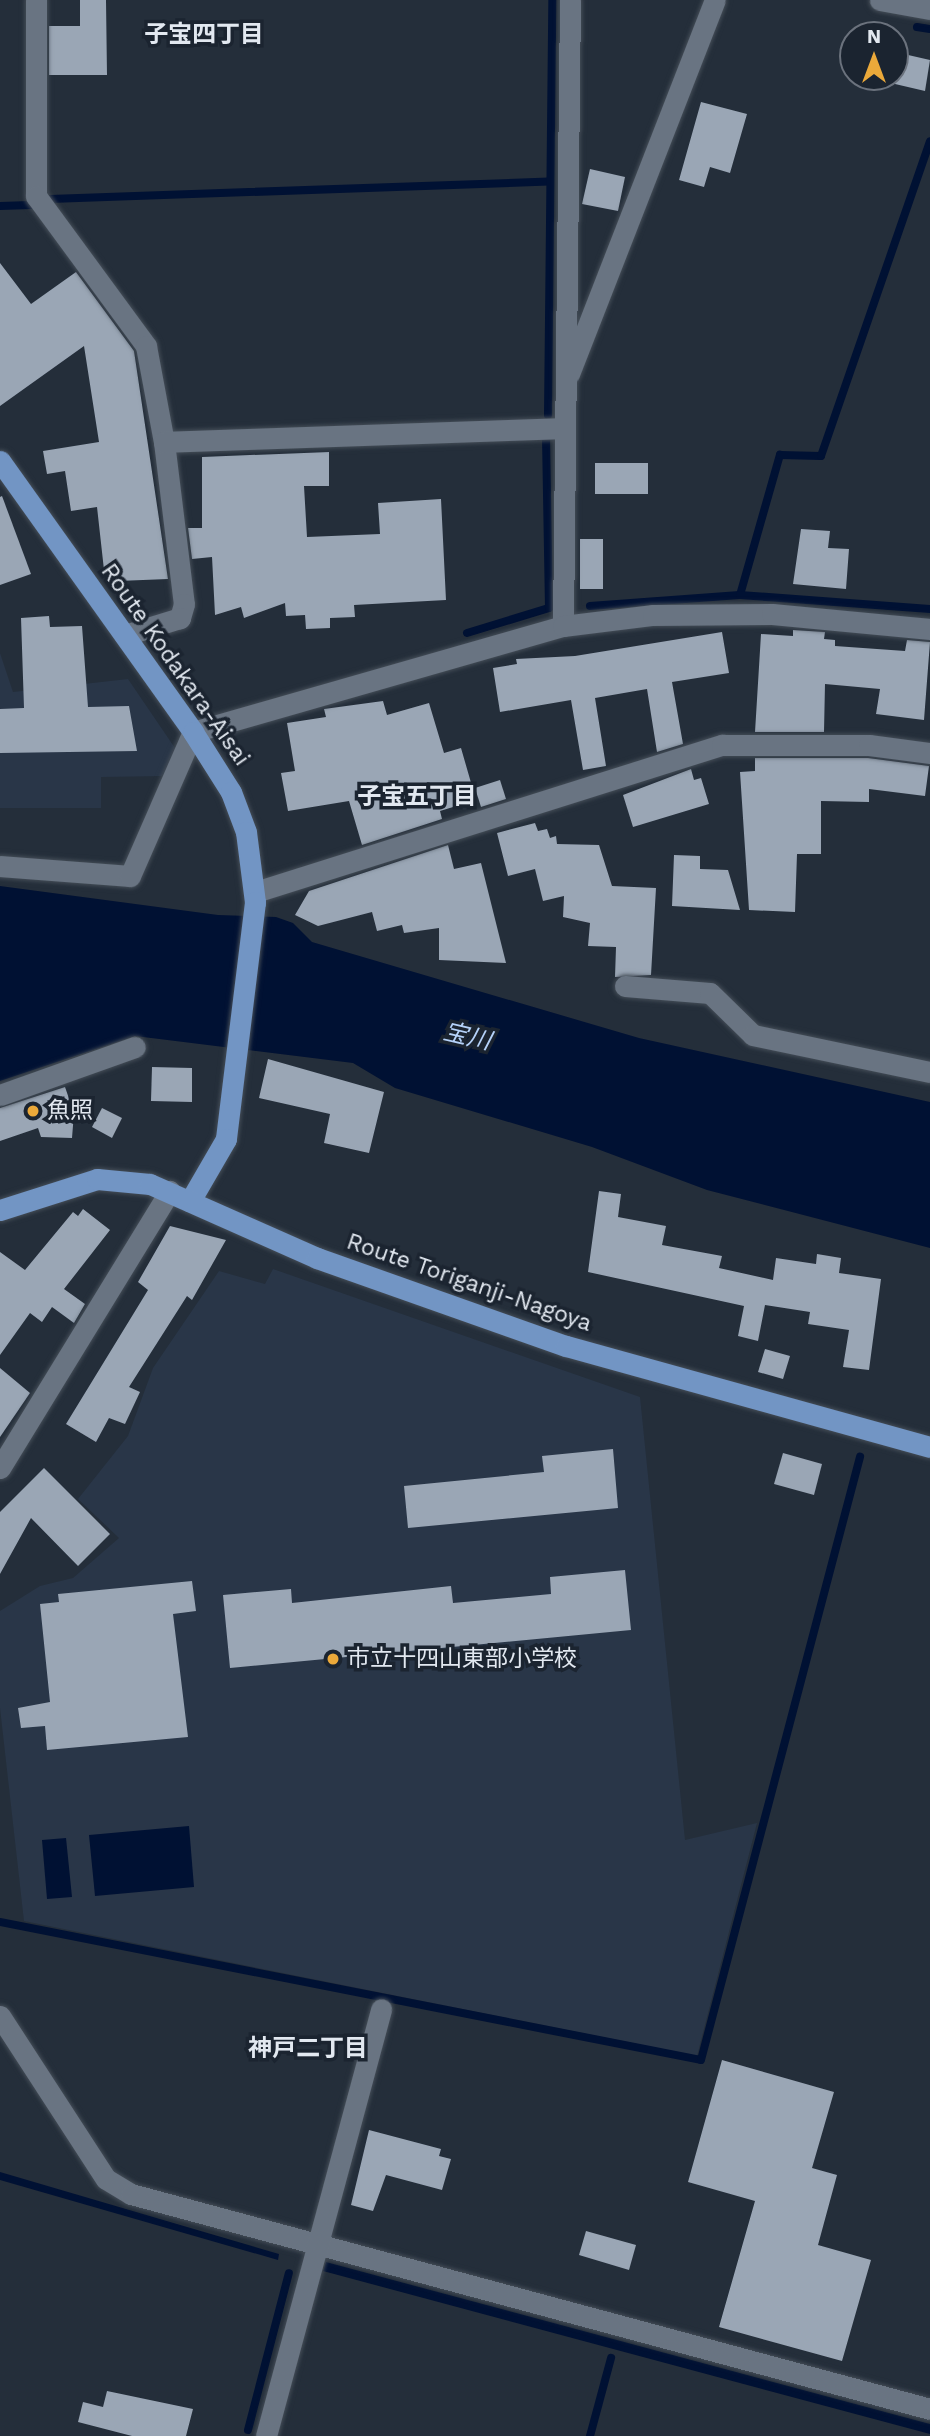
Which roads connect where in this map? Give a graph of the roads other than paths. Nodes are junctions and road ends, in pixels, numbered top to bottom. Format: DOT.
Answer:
graph roads {
  1 [pos="36,0"];
  2 [pos="570,0"];
  3 [pos="715,0"];
  4 [pos="880,0"];
  5 [pos="930,9"];
  6 [pos="563,389"];
  7 [pos="563,428"];
  8 [pos="163,442"];
  9 [pos="0,461"];
  10 [pos="563,626"];
  11 [pos="930,629"];
  12 [pos="125,635"];
  13 [pos="193,732"];
  14 [pos="930,753"];
  15 [pos="0,866"];
  16 [pos="255,897"];
  17 [pos="625,986"];
  18 [pos="135,1048"];
  19 [pos="930,1072"];
  20 [pos="0,1095"];
  21 [pos="170,1191"];
  22 [pos="190,1201"];
  23 [pos="0,1210"];
  24 [pos="930,1447"];
  25 [pos="0,1468"];
  26 [pos="381,2009"];
  27 [pos="0,2016"];
  28 [pos="321,2242"];
  29 [pos="930,2409"];
  30 [pos="266,2436"];
  1 -- 8 [label="street"];
  2 -- 6 [label="street"];
  3 -- 6 [label="street"];
  4 -- 5 [label="street"];
  6 -- 7 [label="street"];
  7 -- 8 [label="street"];
  7 -- 10 [label="street"];
  8 -- 12 [label="street"];
  9 -- 12 [label="main road, Route Kodakara-Aisai"];
  10 -- 11 [label="street"];
  10 -- 13 [label="street"];
  12 -- 13 [label="main road, Route Kodakara-Aisai"];
  13 -- 15 [label="street"];
  13 -- 16 [label="main road, Route Kodakara-Aisai"];
  14 -- 16 [label="street"];
  16 -- 22 [label="main road, Route Kodakara-Aisai"];
  17 -- 19 [label="street"];
  18 -- 20 [label="street"];
  21 -- 22 [label="main road, Route Toriganji-Nagoya"];
  21 -- 23 [label="main road, Route Toriganji-Nagoya"];
  21 -- 25 [label="street"];
  22 -- 24 [label="main road, Route Toriganji-Nagoya"];
  26 -- 28 [label="street"];
  27 -- 28 [label="street"];
  28 -- 29 [label="street"];
  28 -- 30 [label="street"];
}
